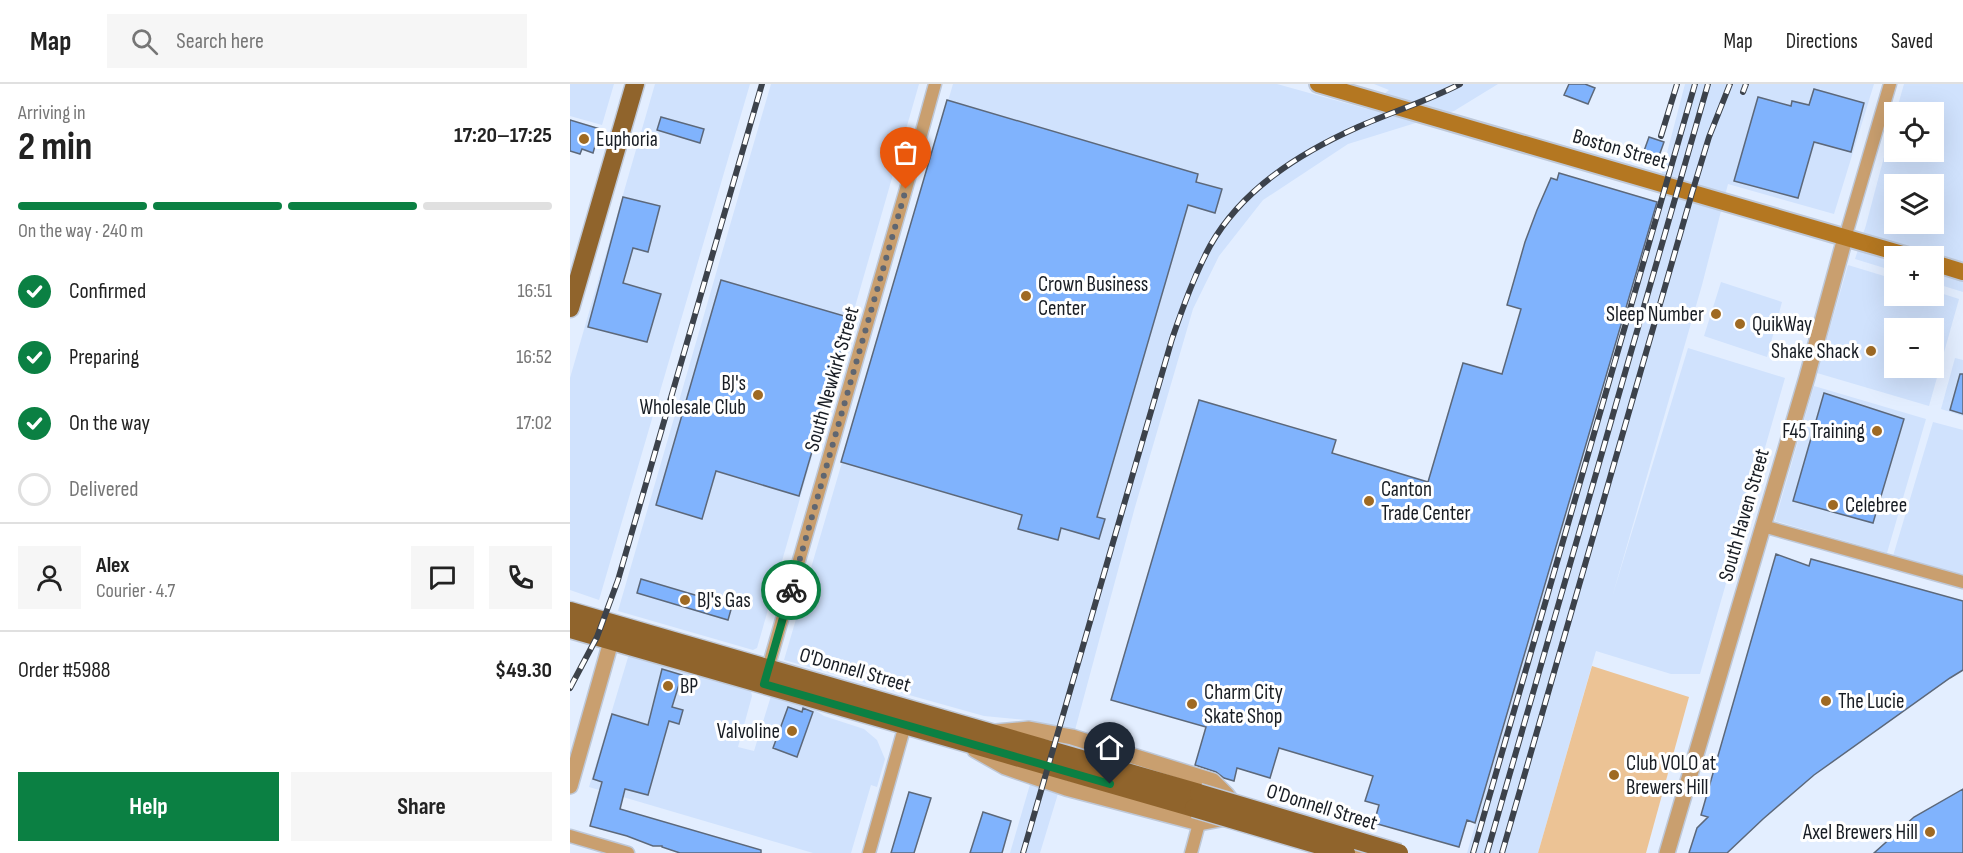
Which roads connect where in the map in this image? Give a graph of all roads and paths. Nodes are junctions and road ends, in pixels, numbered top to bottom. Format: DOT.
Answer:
graph roads {
  1 [pos="635,84"];
  2 [pos="935,84"];
  3 [pos="1318,84"];
  4 [pos="1890,84"];
  5 [pos="1845,238"];
  6 [pos="1884,249"];
  7 [pos="1944,266"];
  8 [pos="1963,272"];
  9 [pos="570,308"];
  10 [pos="1763,526"];
  11 [pos="1963,582"];
  12 [pos="570,610"];
  13 [pos="570,629"];
  14 [pos="614,633"];
  15 [pos="766,676"];
  16 [pos="907,717"];
  17 [pos="990,733"];
  18 [pos="1213,781"];
  19 [pos="570,786"];
  20 [pos="1197,808"];
  21 [pos="1250,817"];
  22 [pos="570,836"];
  23 [pos="628,853"];
  24 [pos="869,853"];
  25 [pos="1191,853"];
  26 [pos="1346,853"];
  27 [pos="1364,853"];
  28 [pos="1399,853"];
  29 [pos="1667,853"];
  1 -- 9 [label="main road"];
  2 -- 15 [label="street, South Newkirk Street"];
  3 -- 5 [label="main road, Boston Street"];
  4 -- 5 [label="street, South Haven Street"];
  5 -- 6 [label="main road, Boston Street"];
  5 -- 10 [label="street, South Haven Street"];
  7 -- 8 [label="main road"];
  10 -- 11 [label="street"];
  10 -- 29 [label="street, South Haven Street"];
  12 -- 14 [label="main road, O'Donnell Street"];
  13 -- 14 [label="main road, O'Donnell Street"];
  14 -- 15 [label="main road, O'Donnell Street"];
  14 -- 19 [label="street"];
  15 -- 16 [label="main road, O'Donnell Street"];
  16 -- 17 [label="main road, O'Donnell Street"];
  16 -- 20 [label="main road, O'Donnell Street"];
  16 -- 24 [label="street"];
  17 -- 18 [label="street, O'Donnell Street"];
  17 -- 20 [label="main road, O'Donnell Street"];
  18 -- 20 [label="street"];
  18 -- 21 [label="street, O'Donnell Street"];
  20 -- 21 [label="street, O'Donnell Street"];
  20 -- 25 [label="street"];
  20 -- 26 [label="main road, O'Donnell Street, bridge"];
  20 -- 28 [label="main road, O'Donnell Street, bridge"];
  21 -- 27 [label="street, O'Donnell Street"];
  22 -- 23 [label="street"];
}
